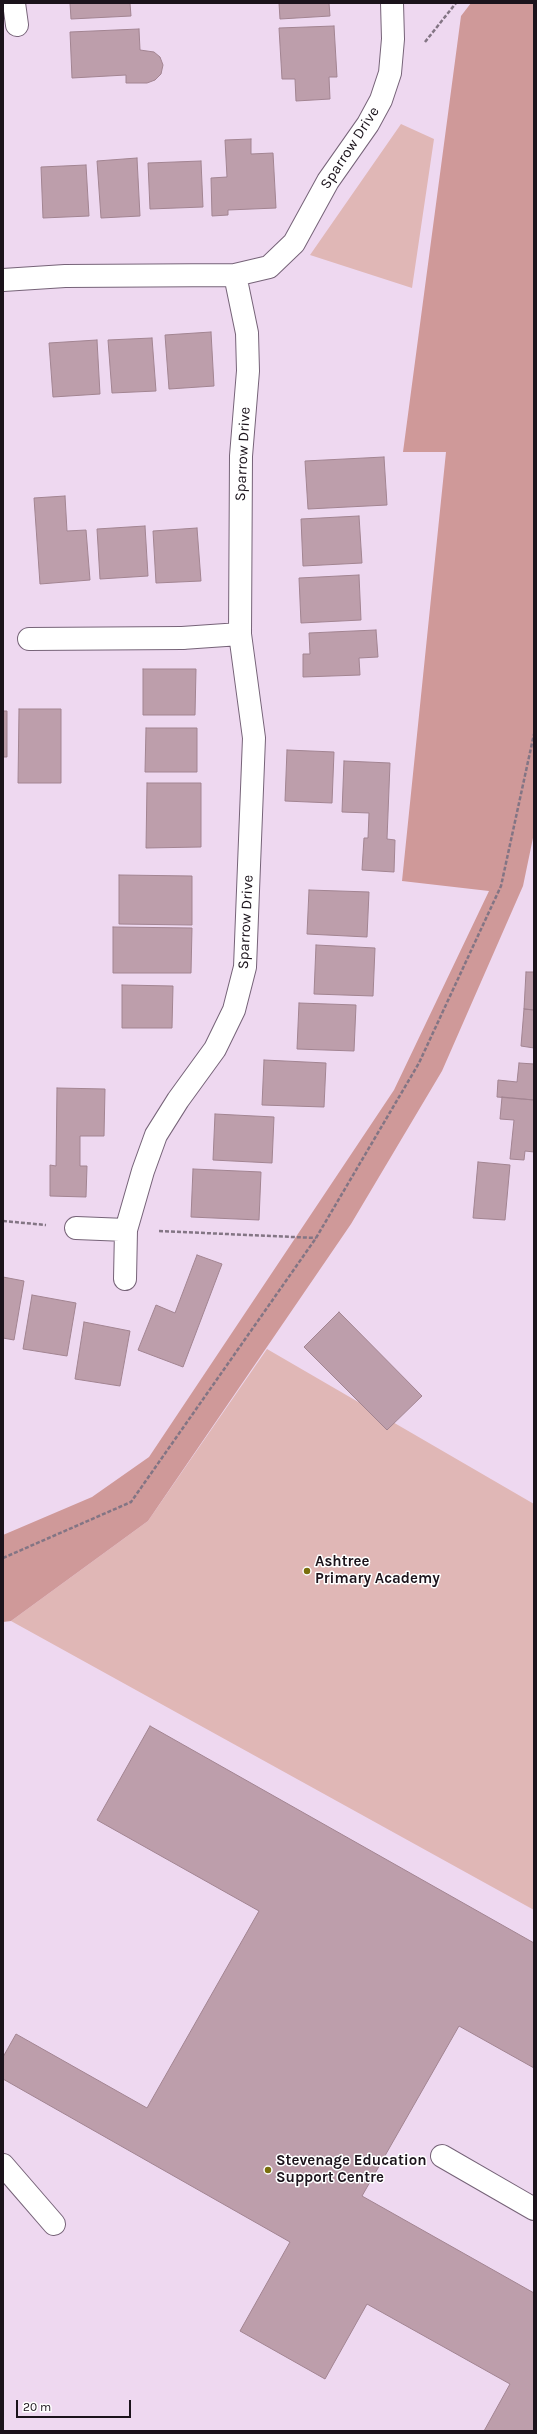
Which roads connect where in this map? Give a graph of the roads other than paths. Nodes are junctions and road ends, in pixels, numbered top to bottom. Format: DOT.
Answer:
graph roads {
  1 [pos="14,3"];
  2 [pos="392,3"];
  3 [pos="17,25"];
  4 [pos="235,275"];
  5 [pos="3,280"];
  6 [pos="240,634"];
  7 [pos="28,639"];
  8 [pos="76,1228"];
  9 [pos="126,1230"];
  10 [pos="125,1279"];
  11 [pos="442,2156"];
  12 [pos="3,2165"];
  13 [pos="534,2209"];
  14 [pos="54,2224"];
  1 -- 3 [label="street"];
  2 -- 4 [label="street, Sparrow Drive"];
  4 -- 5 [label="street, Sparrow Drive"];
  4 -- 6 [label="street, Sparrow Drive"];
  6 -- 7 [label="street"];
  6 -- 9 [label="street, Sparrow Drive"];
  8 -- 9 [label="street"];
  9 -- 10 [label="street, Sparrow Drive"];
  11 -- 13 [label="street"];
  12 -- 14 [label="street"];
}
